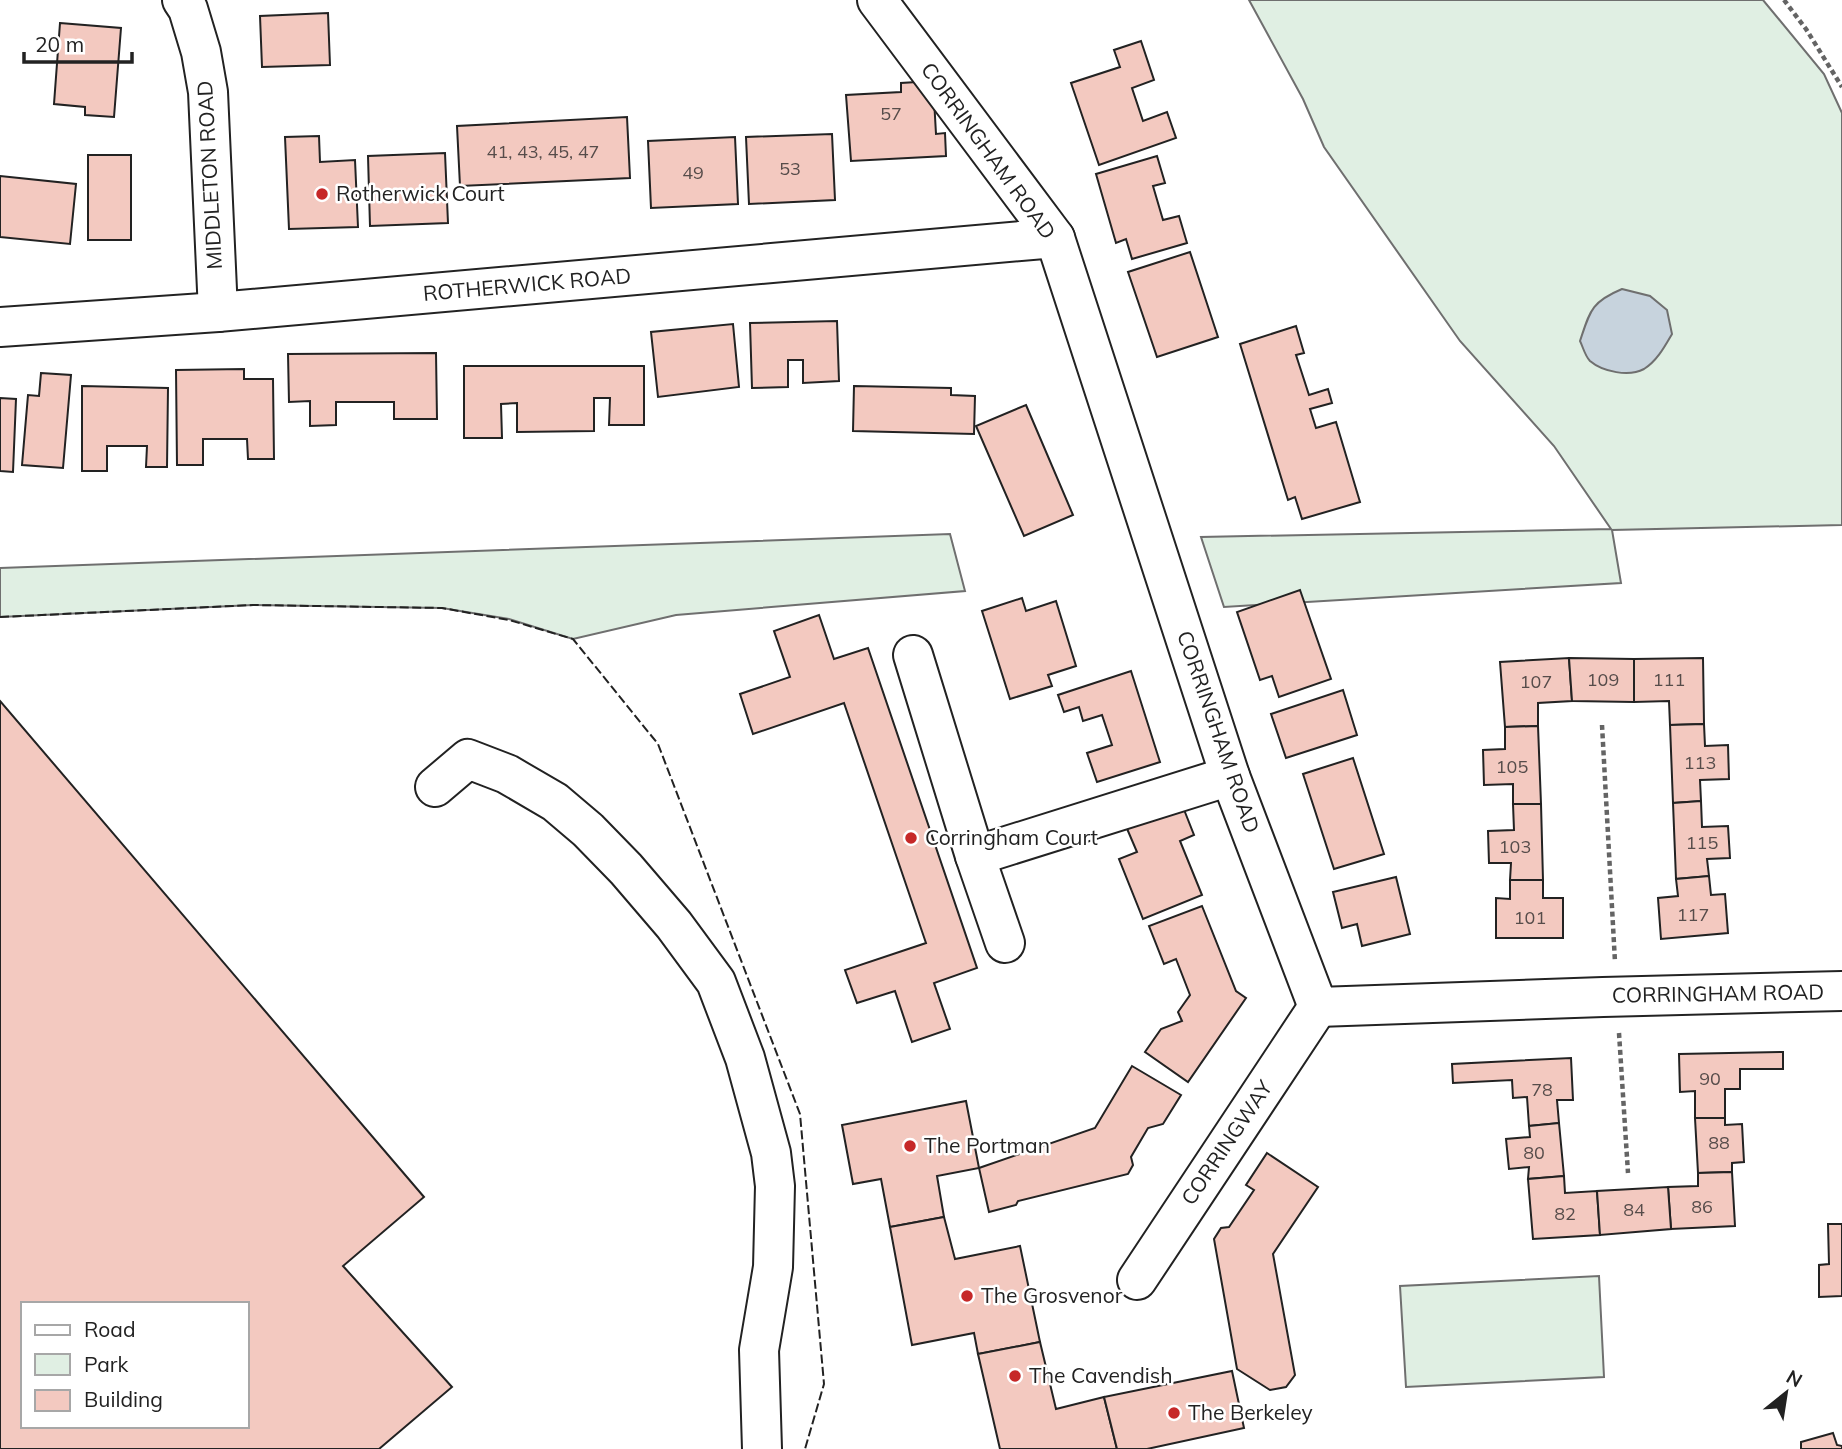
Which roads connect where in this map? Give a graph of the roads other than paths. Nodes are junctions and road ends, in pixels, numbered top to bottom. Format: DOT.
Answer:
graph roads {
  1 [pos="182,0"];
  2 [pos="877,0"];
  3 [pos="1055,238"];
  4 [pos="218,312"];
  5 [pos="0,327"];
  6 [pos="912,655"];
  7 [pos="1230,776"];
  8 [pos="435,787"];
  9 [pos="975,856"];
  10 [pos="1005,943"];
  11 [pos="1842,991"];
  12 [pos="1318,1007"];
  13 [pos="1137,1280"];
  14 [pos="762,1449"];
  1 -- 4 [label="street, MIDDLETON ROAD"];
  2 -- 3 [label="street, CORRINGHAM ROAD"];
  3 -- 4 [label="street, ROTHERWICK ROAD"];
  3 -- 7 [label="street, CORRINGHAM ROAD"];
  4 -- 5 [label="street, ROTHERWICK ROAD"];
  6 -- 9 [label="street"];
  7 -- 9 [label="street"];
  7 -- 12 [label="street, CORRINGHAM ROAD"];
  8 -- 14 [label="street"];
  9 -- 10 [label="street"];
  11 -- 12 [label="street, CORRINGHAM ROAD"];
  12 -- 13 [label="street, CORRINGWAY"];
}
